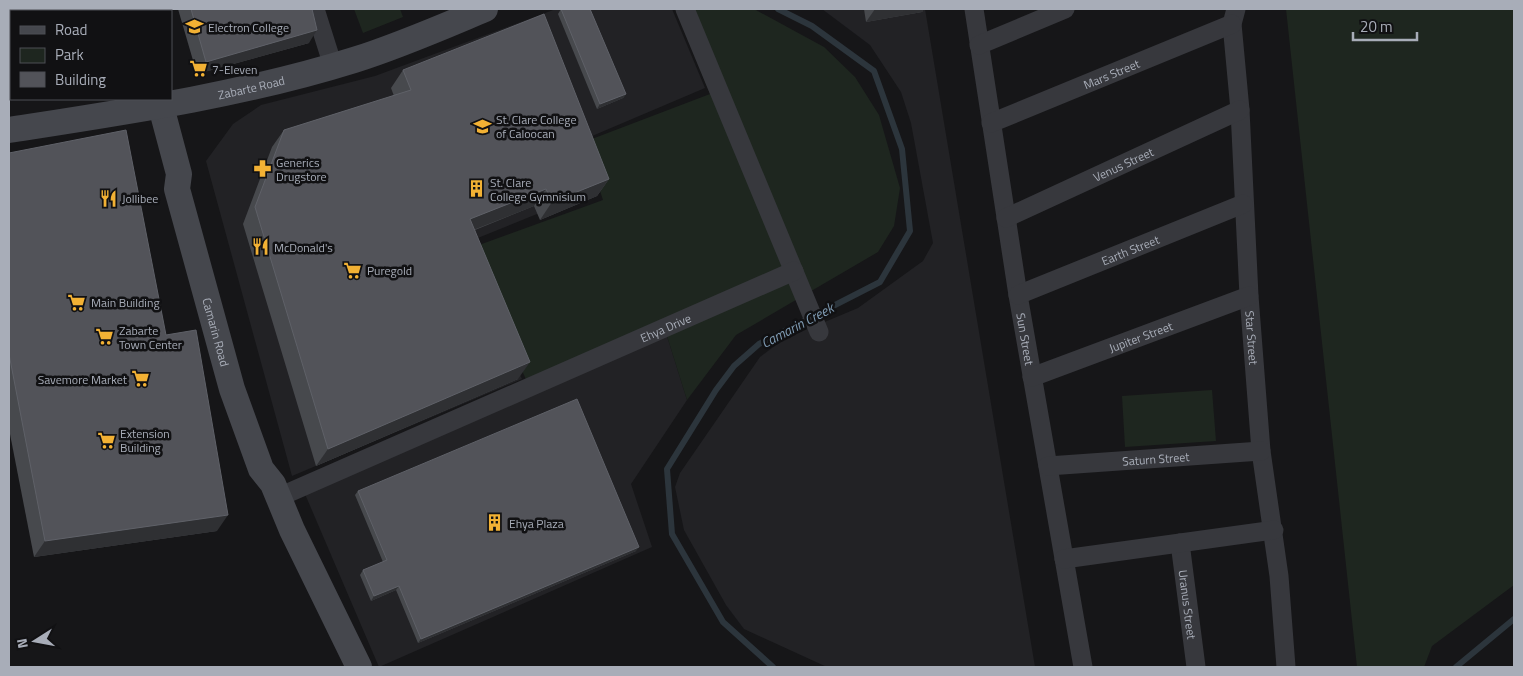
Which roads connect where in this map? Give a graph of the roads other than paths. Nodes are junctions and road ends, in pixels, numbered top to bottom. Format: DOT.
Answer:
graph roads {
  1 [pos="315,9"];
  2 [pos="485,9"];
  3 [pos="685,9"];
  4 [pos="974,9"];
  5 [pos="1065,9"];
  6 [pos="1234,16"];
  7 [pos="979,45"];
  8 [pos="332,66"];
  9 [pos="172,100"];
  10 [pos="160,102"];
  11 [pos="1240,110"];
  12 [pos="992,123"];
  13 [pos="9,130"];
  14 [pos="1243,204"];
  15 [pos="1006,218"];
  16 [pos="794,271"];
  17 [pos="1018,295"];
  18 [pos="1249,296"];
  19 [pos="820,332"];
  20 [pos="1032,377"];
  21 [pos="1261,451"];
  22 [pos="1048,466"];
  23 [pos="276,491"];
  24 [pos="1274,530"];
  25 [pos="1180,543"];
  26 [pos="1064,558"];
  27 [pos="359,667"];
  28 [pos="1083,667"];
  29 [pos="1196,667"];
  30 [pos="1286,667"];
  1 -- 8 [label="street"];
  2 -- 8 [label="main road, Zabarte Road"];
  3 -- 16 [label="street"];
  4 -- 7 [label="street, Sun Street"];
  5 -- 7 [label="street"];
  6 -- 11 [label="street, Star Street"];
  6 -- 12 [label="street, Mars Street"];
  7 -- 12 [label="street, Sun Street"];
  8 -- 9 [label="main road, Zabarte Road"];
  10 -- 13 [label="main road, Zabarte Road"];
  10 -- 23 [label="main road, Camarin Road"];
  11 -- 14 [label="street, Star Street"];
  11 -- 15 [label="street, Venus Street"];
  12 -- 15 [label="street, Sun Street"];
  14 -- 17 [label="street, Earth Street"];
  14 -- 18 [label="street, Star Street"];
  15 -- 17 [label="street, Sun Street"];
  16 -- 19 [label="street"];
  16 -- 23 [label="street, Ehya Drive"];
  17 -- 20 [label="street, Sun Street"];
  18 -- 20 [label="street, Jupiter Street"];
  18 -- 21 [label="street, Star Street"];
  20 -- 22 [label="street, Sun Street"];
  21 -- 22 [label="street, Saturn Street"];
  21 -- 24 [label="street, Star Street"];
  22 -- 26 [label="street, Sun Street"];
  23 -- 27 [label="main road, Camarin Road"];
  24 -- 25 [label="street"];
  24 -- 30 [label="street, Star Street"];
  25 -- 26 [label="street"];
  25 -- 29 [label="street, Uranus Street"];
  26 -- 28 [label="street, Sun Street"];
}
